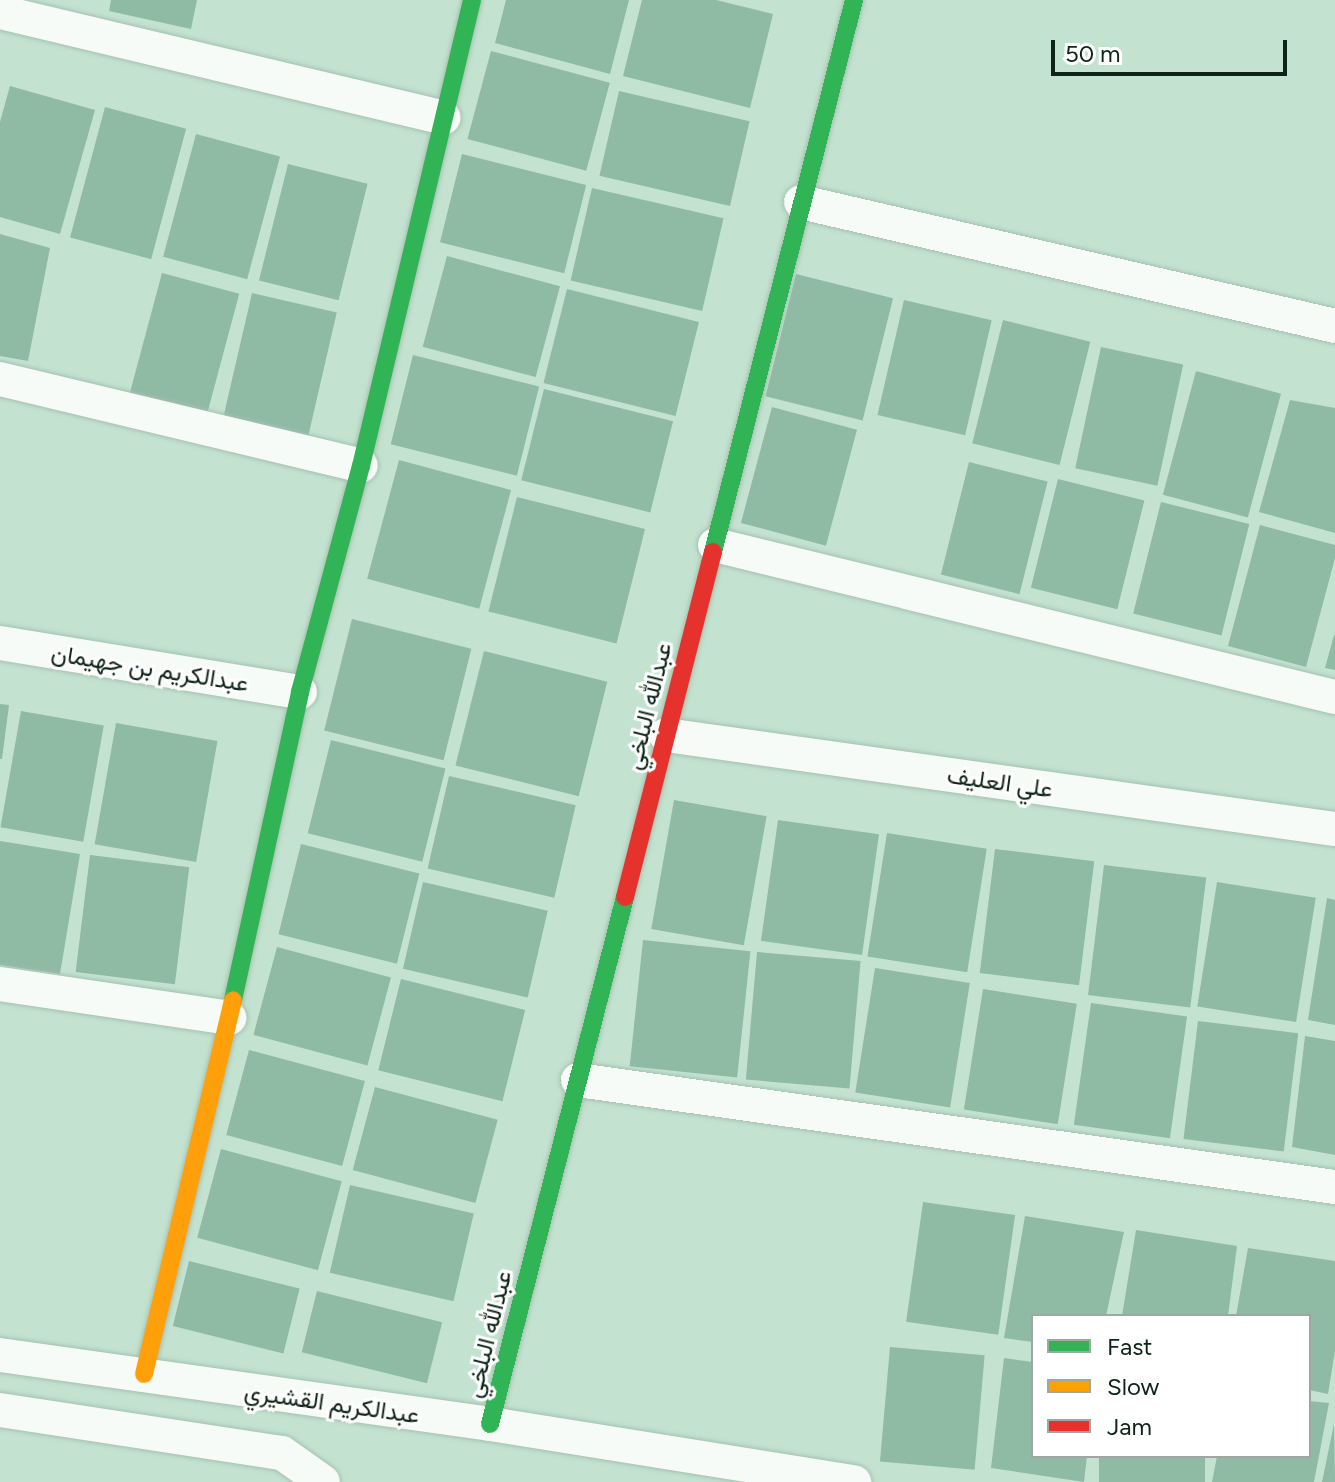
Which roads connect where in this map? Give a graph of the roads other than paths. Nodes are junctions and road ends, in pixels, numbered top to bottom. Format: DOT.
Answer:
graph roads {
  1 [pos="472,0"];
  2 [pos="854,0"];
  3 [pos="0,12"];
  4 [pos="444,118"];
  5 [pos="801,202"];
  6 [pos="1335,326"];
  7 [pos="0,379"];
  8 [pos="361,466"];
  9 [pos="715,545"];
  10 [pos="0,643"];
  11 [pos="300,692"];
  12 [pos="1335,697"];
  13 [pos="666,735"];
  14 [pos="1335,829"];
  15 [pos="0,984"];
  16 [pos="229,1018"];
  17 [pos="578,1080"];
  18 [pos="1335,1187"];
  19 [pos="0,1355"];
  20 [pos="144,1374"];
  21 [pos="0,1410"];
  22 [pos="490,1424"];
  23 [pos="323,1482"];
  24 [pos="854,1482"];
  1 -- 4 [label="street"];
  2 -- 5 [label="street, عبدالله البلخي"];
  3 -- 4 [label="street"];
  4 -- 8 [label="street"];
  5 -- 6 [label="street"];
  5 -- 9 [label="street, عبدالله البلخي"];
  7 -- 8 [label="street"];
  8 -- 11 [label="street"];
  9 -- 12 [label="street"];
  9 -- 13 [label="street, عبدالله البلخي"];
  10 -- 11 [label="street, عبدالكريم بن جهيمان"];
  11 -- 16 [label="street"];
  13 -- 14 [label="street, علي العليف"];
  13 -- 17 [label="street, عبدالله البلخي"];
  15 -- 16 [label="street"];
  16 -- 20 [label="street"];
  17 -- 18 [label="street"];
  17 -- 22 [label="street, عبدالله البلخي"];
  19 -- 20 [label="street, عبدالكريم القشيري"];
  20 -- 22 [label="street, عبدالكريم القشيري"];
  21 -- 23 [label="street"];
  22 -- 24 [label="street, عبدالكريم القشيري"];
}
